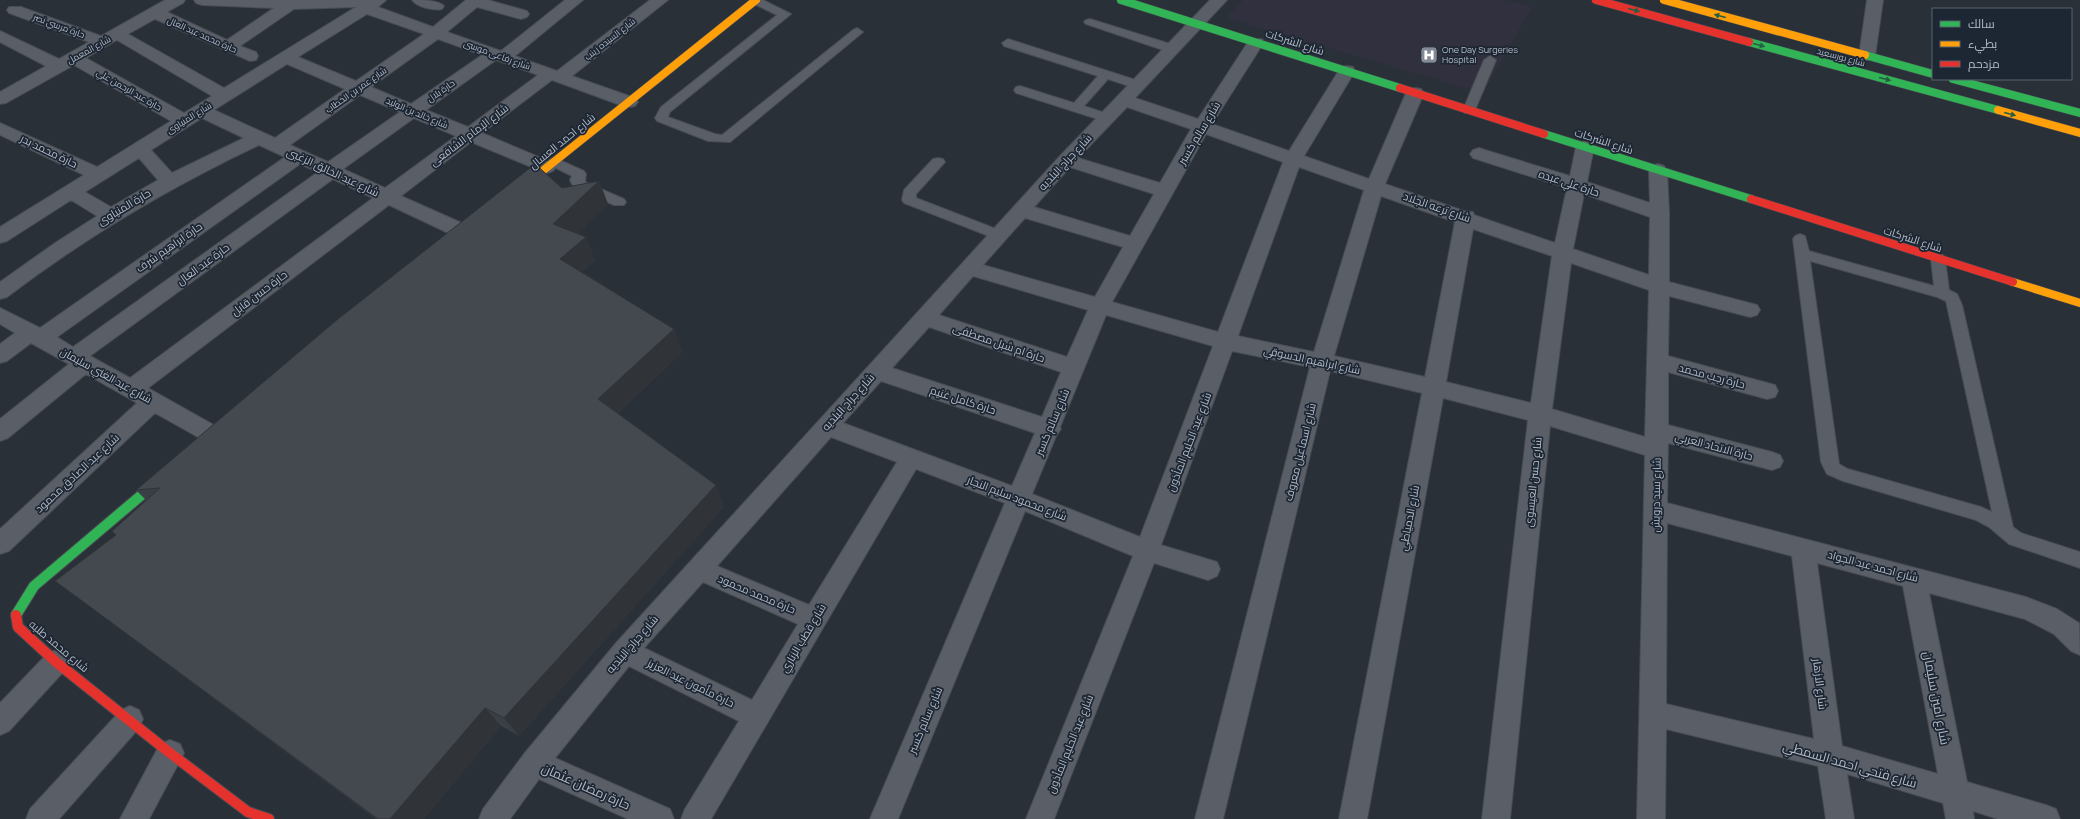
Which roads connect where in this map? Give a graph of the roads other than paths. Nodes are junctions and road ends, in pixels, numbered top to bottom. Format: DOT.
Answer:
graph roads {
  1 [pos="177,0"];
  2 [pos="202,0"];
  3 [pos="420,0"];
  4 [pos="475,0"];
  5 [pos="575,0"];
  6 [pos="660,0"];
  7 [pos="755,0"];
  8 [pos="1121,0"];
  9 [pos="1219,0"];
  10 [pos="1596,0"];
  11 [pos="1664,0"];
  12 [pos="1875,0"];
  13 [pos="293,2"];
  14 [pos="372,3"];
  15 [pos="436,6"];
  16 [pos="15,10"];
  17 [pos="155,13"];
  18 [pos="521,14"];
  19 [pos="1090,22"];
  20 [pos="1197,24"];
  21 [pos="857,32"];
  22 [pos="436,33"];
  23 [pos="110,38"];
  24 [pos="3,40"];
  25 [pos="1256,42"];
  26 [pos="1008,43"];
  27 [pos="229,46"];
  28 [pos="1173,49"];
  29 [pos="250,56"];
  30 [pos="498,56"];
  31 [pos="1866,56"];
  32 [pos="74,58"];
  33 [pos="286,58"];
  34 [pos="1490,60"];
  35 [pos="59,66"];
  36 [pos="1347,71"];
  37 [pos="1106,74"];
  38 [pos="1932,74"];
  39 [pos="555,76"];
  40 [pos="1956,80"];
  41 [pos="359,89"];
  42 [pos="1020,90"];
  43 [pos="1132,92"];
  44 [pos="1415,93"];
  45 [pos="225,96"];
  46 [pos="0,99"];
  47 [pos="629,102"];
  48 [pos="1076,108"];
  49 [pos="1469,110"];
  50 [pos="201,111"];
  51 [pos="413,111"];
  52 [pos="2080,113"];
  53 [pos="1107,118"];
  54 [pos="184,121"];
  55 [pos="1202,126"];
  56 [pos="0,128"];
  57 [pos="2080,133"];
  58 [pos="470,135"];
  59 [pos="258,138"];
  60 [pos="276,146"];
  61 [pos="1585,147"];
  62 [pos="141,149"];
  63 [pos="1479,154"];
  64 [pos="299,156"];
  65 [pos="1294,157"];
  66 [pos="1066,160"];
  67 [pos="938,162"];
  68 [pos="551,165"];
  69 [pos="1658,170"];
  70 [pos="331,171"];
  71 [pos="98,175"];
  72 [pos="169,181"];
  73 [pos="1578,185"];
  74 [pos="1375,186"];
  75 [pos="1165,191"];
  76 [pos="71,192"];
  77 [pos="512,195"];
  78 [pos="388,197"];
  79 [pos="618,202"];
  80 [pos="1021,210"];
  81 [pos="1660,213"];
  82 [pos="110,215"];
  83 [pos="1466,217"];
  84 [pos="466,233"];
  85 [pos="998,235"];
  86 [pos="0,236"];
  87 [pos="1135,244"];
  88 [pos="1563,251"];
  89 [pos="1938,259"];
  90 [pos="968,268"];
  91 [pos="1658,286"];
  92 [pos="0,292"];
  93 [pos="1942,293"];
  94 [pos="2080,303"];
  95 [pos="1100,305"];
  96 [pos="1750,310"];
  97 [pos="0,316"];
  98 [pos="923,317"];
  99 [pos="35,336"];
  100 [pos="1227,342"];
  101 [pos="0,355"];
  102 [pos="80,360"];
  103 [pos="1322,361"];
  104 [pos="1657,361"];
  105 [pos="1075,368"];
  106 [pos="876,371"];
  107 [pos="1434,387"];
  108 [pos="131,389"];
  109 [pos="1767,391"];
  110 [pos="153,401"];
  111 [pos="1540,414"];
  112 [pos="826,426"];
  113 [pos="1050,429"];
  114 [pos="0,432"];
  115 [pos="213,435"];
  116 [pos="1656,440"];
  117 [pos="911,458"];
  118 [pos="1772,461"];
  119 [pos="171,470"];
  120 [pos="1018,498"];
  121 [pos="1655,510"];
  122 [pos="2005,531"];
  123 [pos="0,544"];
  124 [pos="1803,548"];
  125 [pos="1148,551"];
  126 [pos="2080,560"];
  127 [pos="699,569"];
  128 [pos="1208,569"];
  129 [pos="1914,578"];
  130 [pos="814,619"];
  131 [pos="2080,643"];
  132 [pos="626,651"];
  133 [pos="56,662"];
  134 [pos="1652,712"];
  135 [pos="757,716"];
  136 [pos="130,719"];
  137 [pos="0,722"];
  138 [pos="170,753"];
  139 [pos="1830,756"];
  140 [pos="534,763"];
  141 [pos="1958,807"];
  142 [pos="254,817"];
  143 [pos="40,819"];
  144 [pos="134,819"];
  145 [pos="493,819"];
  146 [pos="660,819"];
  147 [pos="695,819"];
  148 [pos="884,819"];
  149 [pos="1040,819"];
  150 [pos="1209,819"];
  151 [pos="1353,819"];
  152 [pos="1496,819"];
  153 [pos="1651,819"];
  154 [pos="1840,819"];
  155 [pos="2046,819"];
  1 -- 17 [label="street, شارع المعمل"];
  2 -- 13 [label="street"];
  3 -- 15 [label="street"];
  4 -- 18 [label="street"];
  4 -- 22 [label="street, شارع عمر بن الخطاب"];
  5 -- 30 [label="street, حارة بلال"];
  6 -- 39 [label="street, شارع السيده زينب"];
  7 -- 21 [label="lane"];
  7 -- 47 [label="main road, شارع احمد العسال"];
  8 -- 20 [label="main road, شارع الشركات"];
  9 -- 20 [label="street, شارع جراج البلديه"];
  10 -- 57 [label="main road, شارع بورسعيد, one-way"];
  31 -- 11 [label="main road, شارع بورسعيد, one-way"];
  12 -- 31 [label="street"];
  13 -- 14 [label="street"];
  13 -- 27 [label="street"];
  14 -- 22 [label="street, شارع رفاعى موسى"];
  14 -- 33 [label="street, شارع المنياوى"];
  16 -- 23 [label="street, حارة مرسي نصر"];
  17 -- 23 [label="street, شارع المعمل"];
  17 -- 27 [label="street, حارة محمد عبد العال"];
  19 -- 28 [label="lane"];
  20 -- 25 [label="main road, شارع الشركات"];
  20 -- 28 [label="street, شارع جراج البلديه"];
  22 -- 30 [label="street, شارع رفاعى موسى"];
  22 -- 41 [label="street, شارع عمر بن الخطاب"];
  23 -- 32 [label="street, شارع المعمل"];
  23 -- 45 [label="street, حارة مرسي نصر"];
  24 -- 35 [label="street"];
  25 -- 36 [label="main road, شارع الشركات"];
  25 -- 55 [label="street, شارع سالم كسبر"];
  26 -- 37 [label="lane"];
  27 -- 29 [label="street, حارة محمد عبد العال"];
  28 -- 43 [label="street, شارع جراج البلديه"];
  30 -- 39 [label="street, شارع رفاعى موسى"];
  30 -- 51 [label="street, حارة بلال"];
  31 -- 38 [label="main road, شارع بورسعيد"];
  32 -- 35 [label="street, شارع المعمل"];
  32 -- 54 [label="street, حارة عبد الرحمن علي"];
  33 -- 41 [label="street, شارع خالد بن الوليد"];
  33 -- 45 [label="street, شارع المنياوى"];
  34 -- 49 [label="lane"];
  35 -- 46 [label="street, شارع المعمل"];
  36 -- 44 [label="main road, شارع الشركات"];
  36 -- 65 [label="street, شارع عبد الحليم المأذون"];
  37 -- 43 [label="lane"];
  37 -- 48 [label="lane"];
  39 -- 47 [label="street, شارع رفاعى موسى"];
  39 -- 58 [label="street, شارع الإمام الشافعى"];
  40 -- 52 [label="main road"];
  41 -- 51 [label="street, شارع خالد بن الوليد"];
  41 -- 60 [label="street, شارع عمر بن الخطاب"];
  42 -- 48 [label="lane"];
  43 -- 53 [label="street, شارع جراج البلديه"];
  43 -- 55 [label="street, شارع ترعه الجلاد"];
  44 -- 49 [label="main road, شارع الشركات"];
  44 -- 74 [label="street, شارع اسماعيل معروف"];
  45 -- 50 [label="street, شارع المنياوى"];
  47 -- 68 [label="main road, شارع احمد العسال"];
  48 -- 53 [label="lane"];
  49 -- 61 [label="main road, شارع الشركات"];
  50 -- 54 [label="street, شارع المنياوى"];
  50 -- 59 [label="street, شارع عبد الخالق الزغبى"];
  51 -- 58 [label="street, شارع خالد بن الوليد"];
  51 -- 70 [label="street, حارة بلال"];
  53 -- 66 [label="street, شارع جراج البلديه"];
  54 -- 62 [label="street, شارع المنياوى"];
  55 -- 65 [label="street, شارع ترعه الجلاد"];
  55 -- 75 [label="street, شارع سالم كسبر"];
  56 -- 71 [label="street, حارة محمد بدر"];
  58 -- 68 [label="street, شارع خالد بن الوليد"];
  58 -- 78 [label="street, شارع الإمام الشافعى"];
  59 -- 60 [label="street, شارع عبد الخالق الزغبى"];
  59 -- 72 [label="street, حارة المنياوى"];
  60 -- 64 [label="street, شارع عبد الخالق الزغبى"];
  61 -- 69 [label="main road, شارع الشركات"];
  61 -- 73 [label="street, شارع حسن العيسوى"];
  62 -- 71 [label="street, شارع المنياوى"];
  62 -- 72 [label="street"];
  63 -- 73 [label="street, حارة علي عبده"];
  64 -- 70 [label="street, شارع عبد الخالق الزغبى"];
  64 -- 99 [label="street, حارة ابراهيم شرف"];
  65 -- 74 [label="street, شارع ترعه الجلاد"];
  65 -- 100 [label="street, شارع عبد الحليم المأذون"];
  66 -- 75 [label="street"];
  66 -- 80 [label="street, شارع جراج البلديه"];
  67 -- 85 [label="lane"];
  68 -- 77 [label="main road, شارع احمد العسال"];
  68 -- 79 [label="lane"];
  69 -- 81 [label="street, شارع سيد درويش"];
  69 -- 89 [label="main road, شارع الشركات"];
  70 -- 78 [label="street, شارع عبد الخالق الزغبى"];
  70 -- 102 [label="street, حارة عبد العال"];
  71 -- 76 [label="street, شارع المنياوى"];
  72 -- 82 [label="street, حارة المنياوى"];
  73 -- 81 [label="street, حارة علي عبده"];
  73 -- 88 [label="street, شارع حسن العيسوى"];
  74 -- 83 [label="street, شارع ترعه الجلاد"];
  74 -- 103 [label="street, شارع اسماعيل معروف"];
  75 -- 87 [label="street, شارع سالم كسبر"];
  76 -- 82 [label="street"];
  76 -- 86 [label="street, شارع المنياوى"];
  78 -- 84 [label="street, شارع عبد الخالق الزغبى"];
  78 -- 108 [label="street, حارة حسن قابل"];
  80 -- 85 [label="street, شارع جراج البلديه"];
  80 -- 87 [label="street"];
  81 -- 91 [label="street, شارع سيد درويش"];
  82 -- 92 [label="street, حارة المنياوى"];
  83 -- 88 [label="street, شارع ترعه الجلاد"];
  83 -- 107 [label="street, شارع الدمياطي"];
  85 -- 90 [label="street, شارع جراج البلديه"];
  87 -- 95 [label="street, شارع سالم كسبر"];
  88 -- 91 [label="street, شارع ترعه الجلاد"];
  88 -- 111 [label="street, شارع حسن العيسوى"];
  89 -- 93 [label="lane"];
  89 -- 94 [label="main road, شارع الشركات"];
  90 -- 95 [label="street, شارع ابراهيم الدسوقي"];
  90 -- 98 [label="street, شارع جراج البلديه"];
  91 -- 96 [label="street, شارع ترعه الجلاد"];
  91 -- 104 [label="street, شارع سيد درويش"];
  93 -- 122 [label="lane"];
  93 -- 122 [label="lane"];
  95 -- 100 [label="street, شارع ابراهيم الدسوقي"];
  95 -- 105 [label="street, شارع سالم كسبر"];
  97 -- 99 [label="street, شارع عبد الغني سليمان"];
  98 -- 105 [label="street, حارة ام شبل مصطفى"];
  98 -- 106 [label="street, شارع جراج البلديه"];
  99 -- 101 [label="street, حارة ابراهيم شرف"];
  99 -- 102 [label="street, شارع عبد الغني سليمان"];
  100 -- 103 [label="street, شارع ابراهيم الدسوقي"];
  100 -- 125 [label="street, شارع عبد الحليم المأذون"];
  102 -- 108 [label="street, شارع عبد الغني سليمان"];
  102 -- 114 [label="street, حارة عبد العال"];
  103 -- 107 [label="street, شارع ابراهيم الدسوقي"];
  103 -- 150 [label="street, شارع اسماعيل معروف"];
  104 -- 109 [label="street, حارة رجب محمد"];
  104 -- 116 [label="street, شارع سيد درويش"];
  105 -- 113 [label="street, شارع سالم كسبر"];
  106 -- 112 [label="street, شارع جراج البلديه"];
  106 -- 113 [label="street, حارة كامل غنيم"];
  107 -- 111 [label="street, شارع ابراهيم الدسوقي"];
  107 -- 151 [label="street, شارع الدمياطي"];
  108 -- 110 [label="street, شارع عبد الغني سليمان"];
  110 -- 115 [label="street, شارع عبد الغني سليمان"];
  110 -- 123 [label="street, شارع عبد الصادق محمود"];
  111 -- 116 [label="street, شارع ابراهيم الدسوقي"];
  111 -- 152 [label="street, شارع حسن العيسوى"];
  112 -- 117 [label="street, شارع محمود سليم النجار"];
  112 -- 127 [label="street, شارع جراج البلديه"];
  113 -- 120 [label="street, شارع سالم كسبر"];
  116 -- 118 [label="street, حارة الاتحاد العربي"];
  116 -- 121 [label="street, شارع سيد درويش"];
  117 -- 120 [label="street, شارع محمود سليم النجار"];
  117 -- 130 [label="street, شارع قطب الزناري"];
  119 -- 133 [label="main road, شارع محمد طلبه"];
  120 -- 125 [label="street, شارع محمود سليم النجار"];
  120 -- 148 [label="street, شارع سالم كسبر"];
  121 -- 124 [label="street, شارع احمد عبد الجواد"];
  121 -- 134 [label="street, شارع سيد درويش"];
  122 -- 126 [label="lane"];
  124 -- 129 [label="street, شارع احمد عبد الجواد"];
  124 -- 139 [label="street, شارع الازهار"];
  125 -- 128 [label="street, شارع محمود سليم النجار"];
  125 -- 149 [label="street, شارع عبد الحليم المأذون"];
  127 -- 130 [label="street, حارة محمد محمود"];
  127 -- 132 [label="street, شارع جراج البلديه"];
  129 -- 131 [label="street, شارع احمد عبد الجواد"];
  129 -- 141 [label="street, شارع امين سليمان"];
  130 -- 135 [label="street, شارع قطب الزناري"];
  132 -- 135 [label="street, حارة مأمون عبد العزيز"];
  132 -- 140 [label="street, شارع جراج البلديه"];
  133 -- 136 [label="main road, شارع محمد طلبه"];
  133 -- 137 [label="street"];
  134 -- 139 [label="street, شارع فتحي احمد السمطي"];
  134 -- 153 [label="street, شارع سيد درويش"];
  135 -- 147 [label="street, شارع قطب الزناري"];
  136 -- 138 [label="main road, شارع محمد طلبه"];
  136 -- 143 [label="street"];
  138 -- 142 [label="main road, شارع محمد طلبه"];
  138 -- 144 [label="street"];
  139 -- 141 [label="street, شارع فتحي احمد السمطي"];
  139 -- 154 [label="street, شارع الازهار"];
  140 -- 145 [label="street, شارع جراج البلديه"];
  140 -- 146 [label="street, حارة رمضان عثمان"];
  141 -- 155 [label="street, شارع فتحي احمد السمطي"];
}
